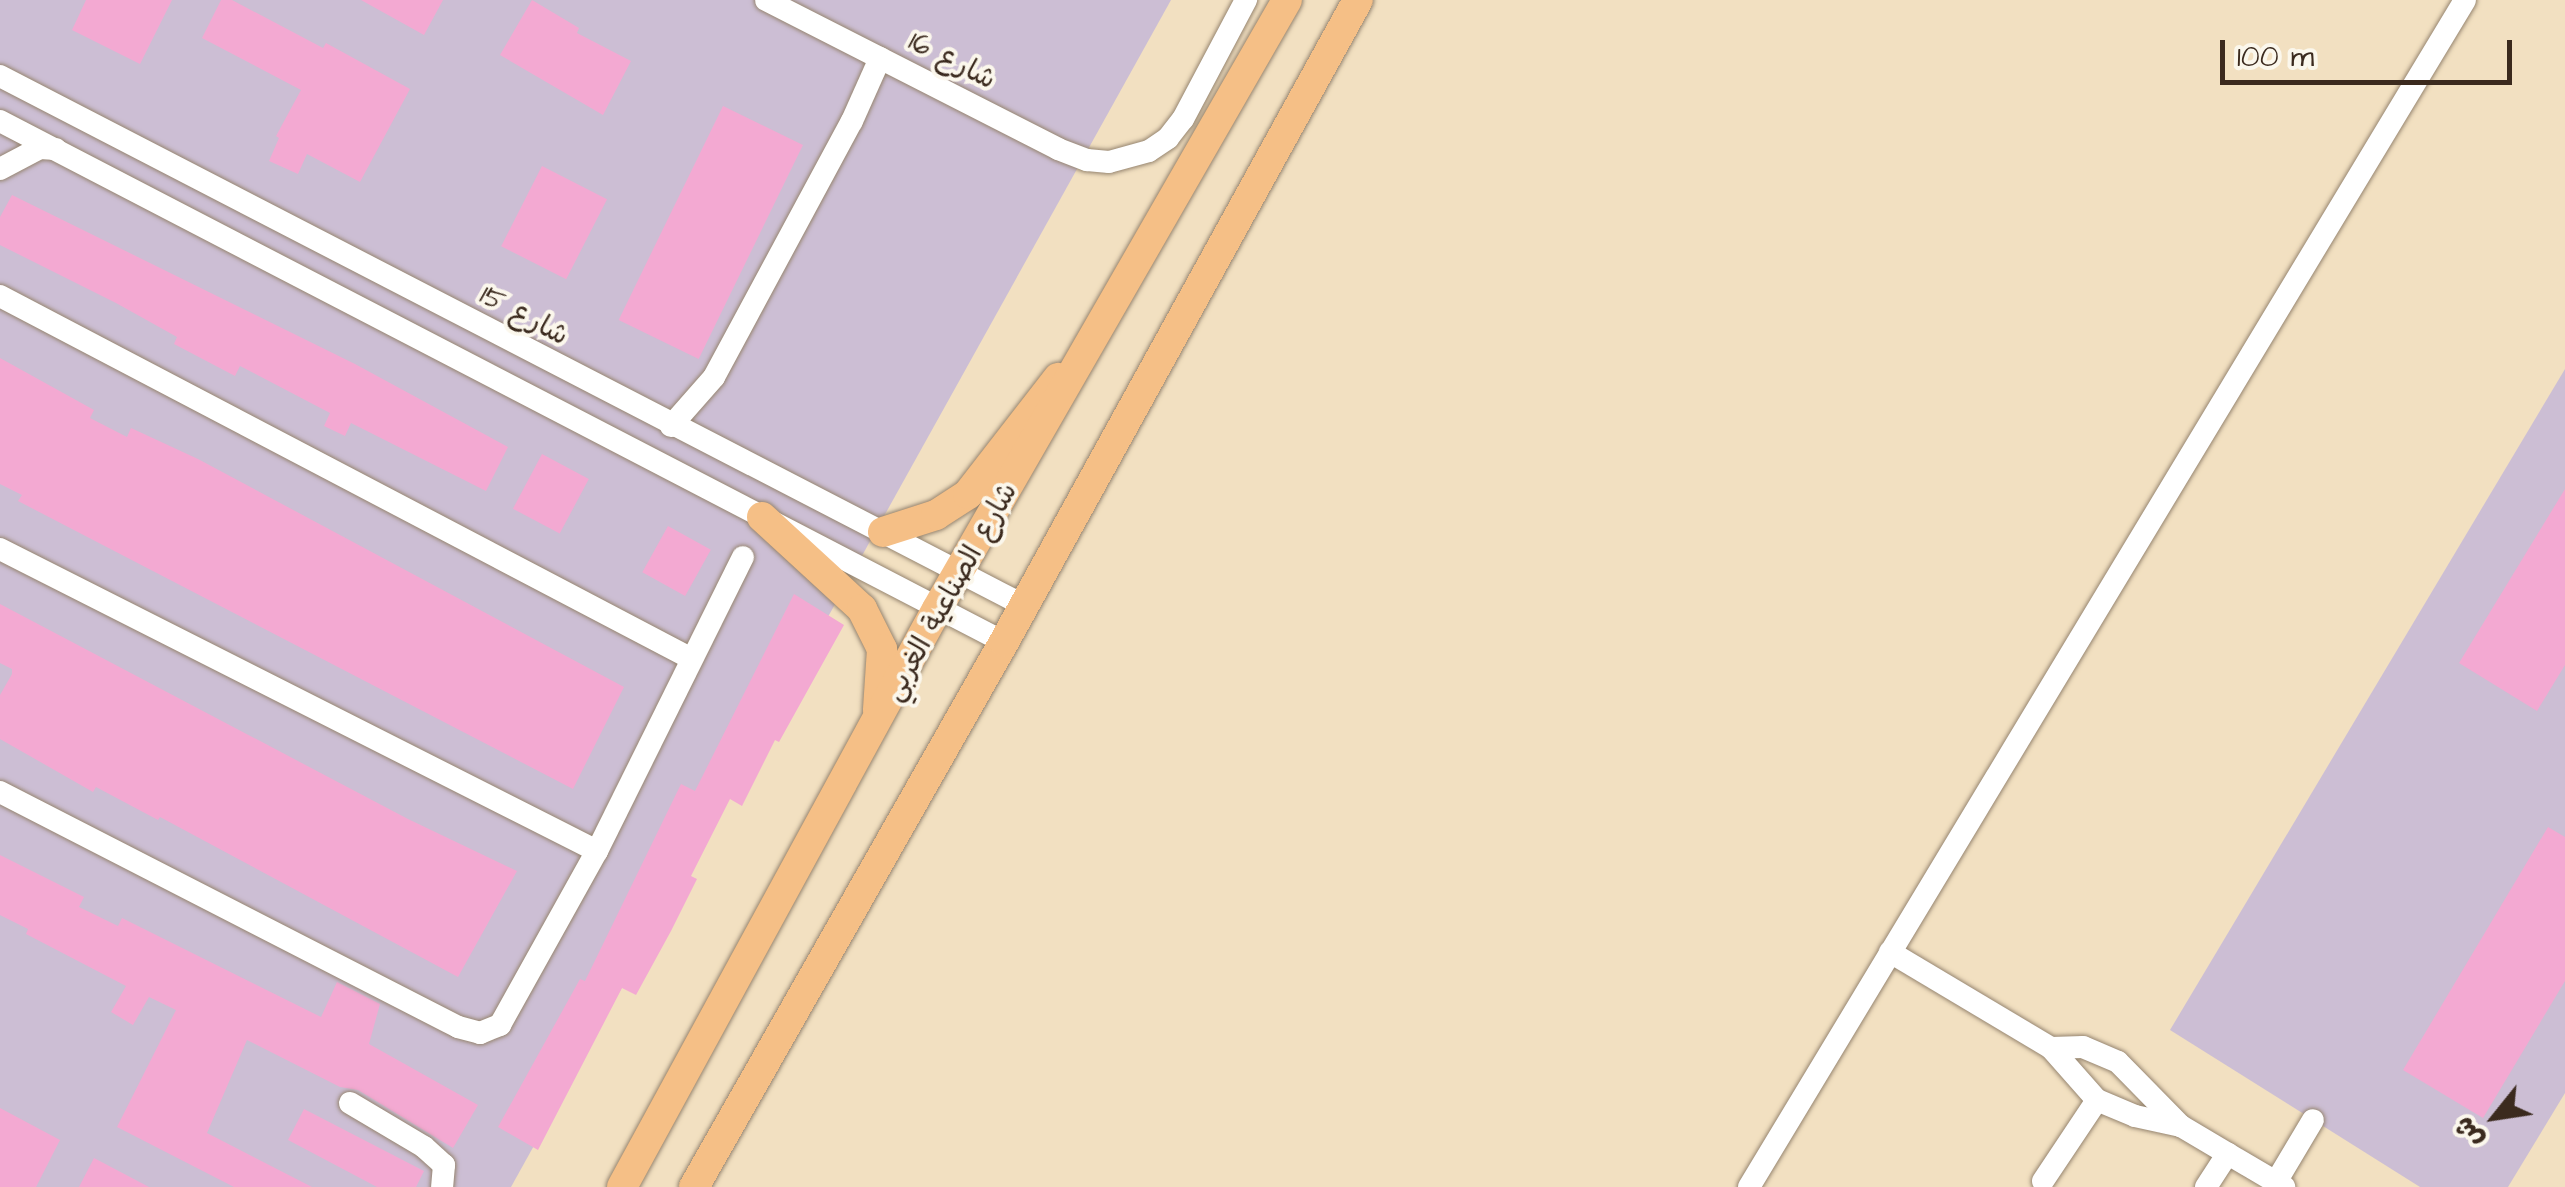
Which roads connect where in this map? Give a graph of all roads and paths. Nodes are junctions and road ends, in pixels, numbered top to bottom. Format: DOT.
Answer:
graph roads {
  1 [pos="766,0"];
  2 [pos="1246,0"];
  3 [pos="1287,0"];
  4 [pos="1358,0"];
  5 [pos="2465,0"];
  6 [pos="880,58"];
  7 [pos="0,76"];
  8 [pos="0,122"];
  9 [pos="56,150"];
  10 [pos="0,170"];
  11 [pos="0,296"];
  12 [pos="1098,336"];
  13 [pos="672,426"];
  14 [pos="762,516"];
  15 [pos="883,532"];
  16 [pos="0,549"];
  17 [pos="742,557"];
  18 [pos="958,573"];
  19 [pos="1023,605"];
  20 [pos="938,610"];
  21 [pos="1004,642"];
  22 [pos="690,658"];
  23 [pos="876,727"];
  24 [pos="0,792"];
  25 [pos="598,852"];
  26 [pos="1890,952"];
  27 [pos="2050,1048"];
  28 [pos="2097,1100"];
  29 [pos="350,1103"];
  30 [pos="2313,1120"];
  31 [pos="2181,1126"];
  32 [pos="2228,1153"];
  33 [pos="2042,1182"];
  34 [pos="2280,1185"];
  35 [pos="442,1187"];
  36 [pos="622,1187"];
  37 [pos="694,1187"];
  38 [pos="1750,1187"];
  39 [pos="2206,1187"];
  1 -- 6 [label="street, شارع 16"];
  2 -- 6 [label="street, شارع 16"];
  3 -- 12 [label="main road, شارع الصناعية الغربي"];
  4 -- 19 [label="main road"];
  5 -- 26 [label="street"];
  6 -- 13 [label="street"];
  7 -- 13 [label="street, شارع 15"];
  8 -- 9 [label="street"];
  9 -- 10 [label="street"];
  9 -- 14 [label="street"];
  11 -- 22 [label="street"];
  12 -- 15 [label="main road"];
  12 -- 18 [label="main road, شارع الصناعية الغربي"];
  13 -- 15 [label="street, شارع 15"];
  14 -- 20 [label="street"];
  14 -- 23 [label="main road"];
  15 -- 18 [label="street, شارع 15"];
  16 -- 25 [label="street"];
  17 -- 22 [label="street"];
  18 -- 19 [label="street, شارع 15"];
  18 -- 20 [label="main road, شارع الصناعية الغربي"];
  19 -- 21 [label="main road"];
  20 -- 21 [label="street"];
  20 -- 23 [label="main road, شارع الصناعية الغربي"];
  21 -- 37 [label="main road"];
  22 -- 25 [label="street"];
  23 -- 36 [label="main road, شارع الصناعية الغربي"];
  24 -- 25 [label="street"];
  26 -- 27 [label="street"];
  26 -- 38 [label="street"];
  27 -- 28 [label="street"];
  27 -- 31 [label="street"];
  28 -- 31 [label="street"];
  28 -- 33 [label="street"];
  29 -- 35 [label="street"];
  30 -- 34 [label="street"];
  31 -- 32 [label="street"];
  32 -- 34 [label="street"];
  32 -- 39 [label="street"];
}
